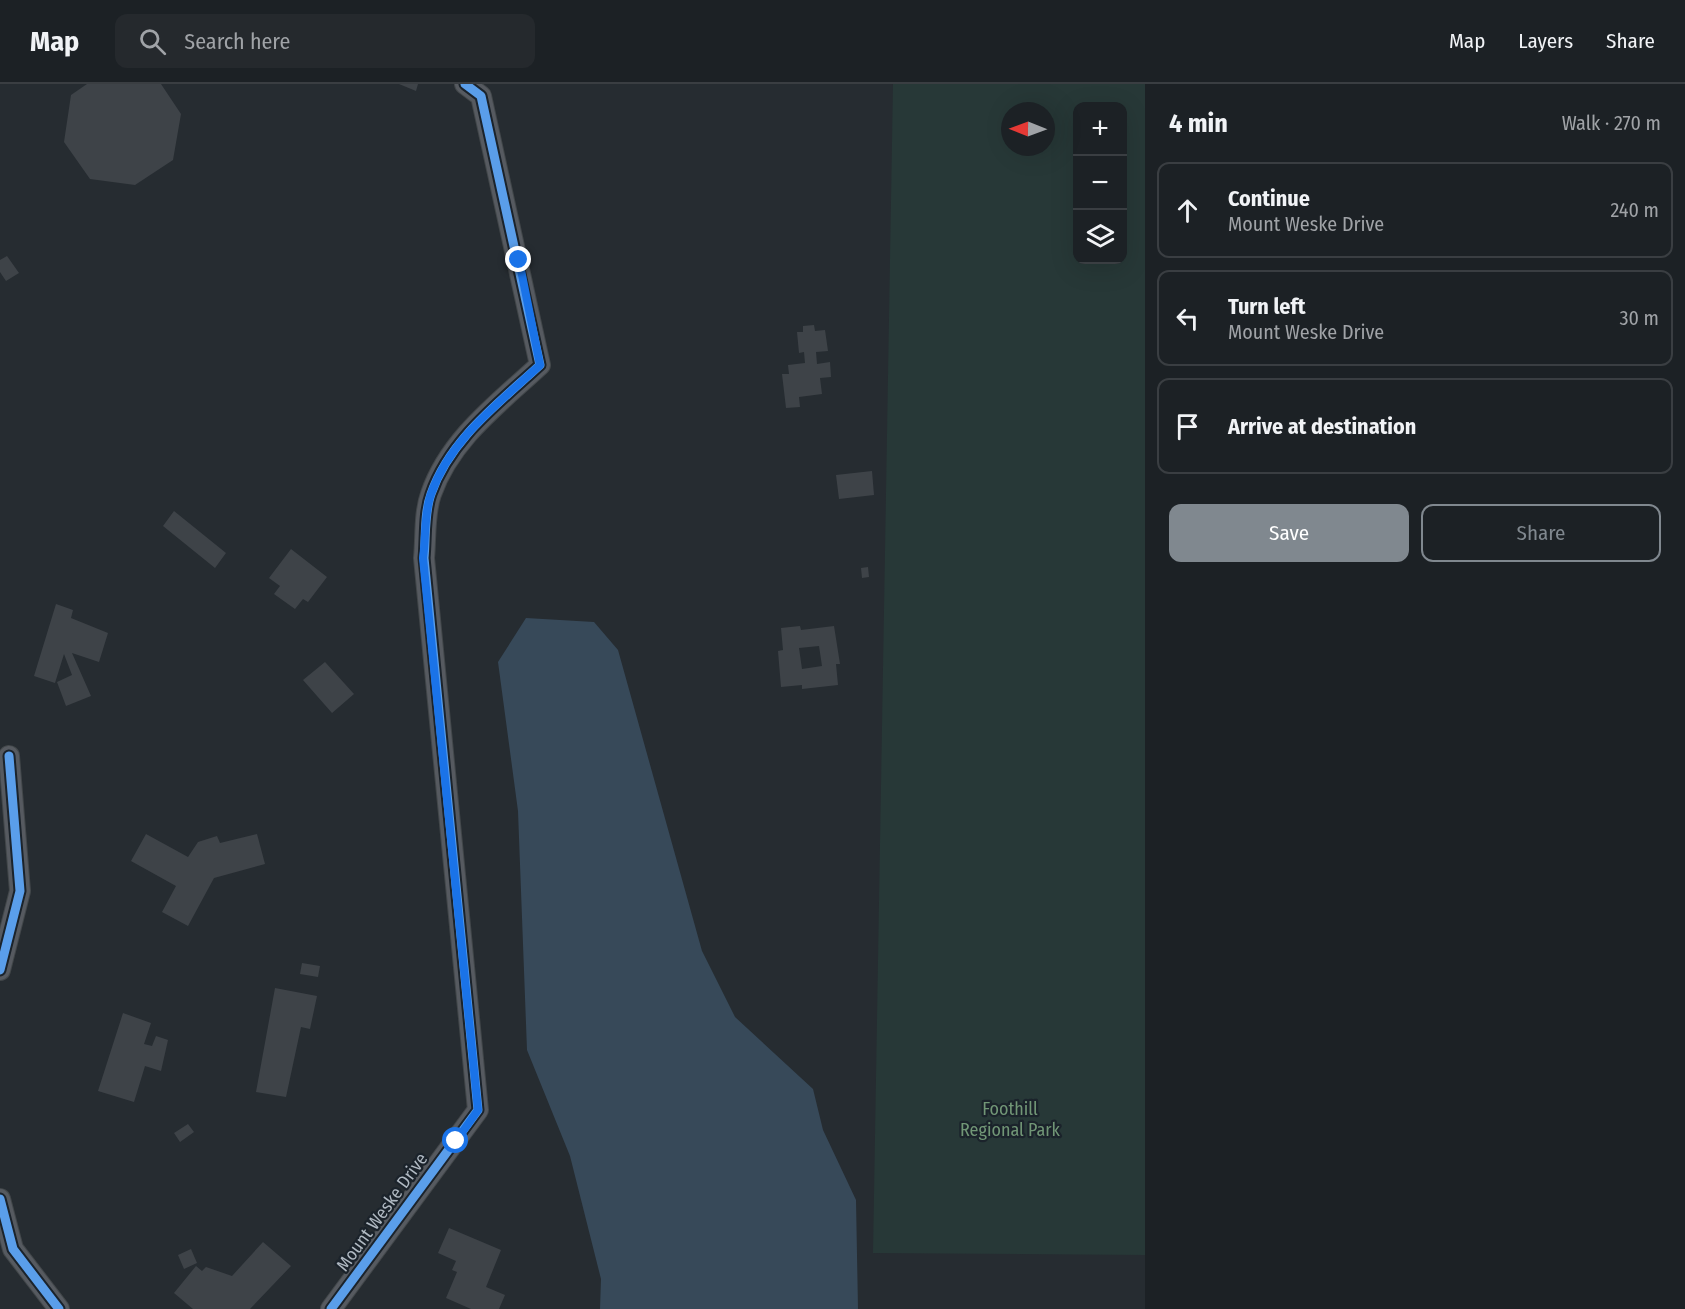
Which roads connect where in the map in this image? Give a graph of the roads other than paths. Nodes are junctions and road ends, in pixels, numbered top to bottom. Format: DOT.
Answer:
graph roads {
  1 [pos="465,84"];
  2 [pos="9,756"];
  3 [pos="0,970"];
  4 [pos="0,1199"];
  5 [pos="59,1309"];
  6 [pos="332,1309"];
  1 -- 6 [label="street, Mount Weske Drive"];
  2 -- 3 [label="street"];
  4 -- 5 [label="street"];
}
